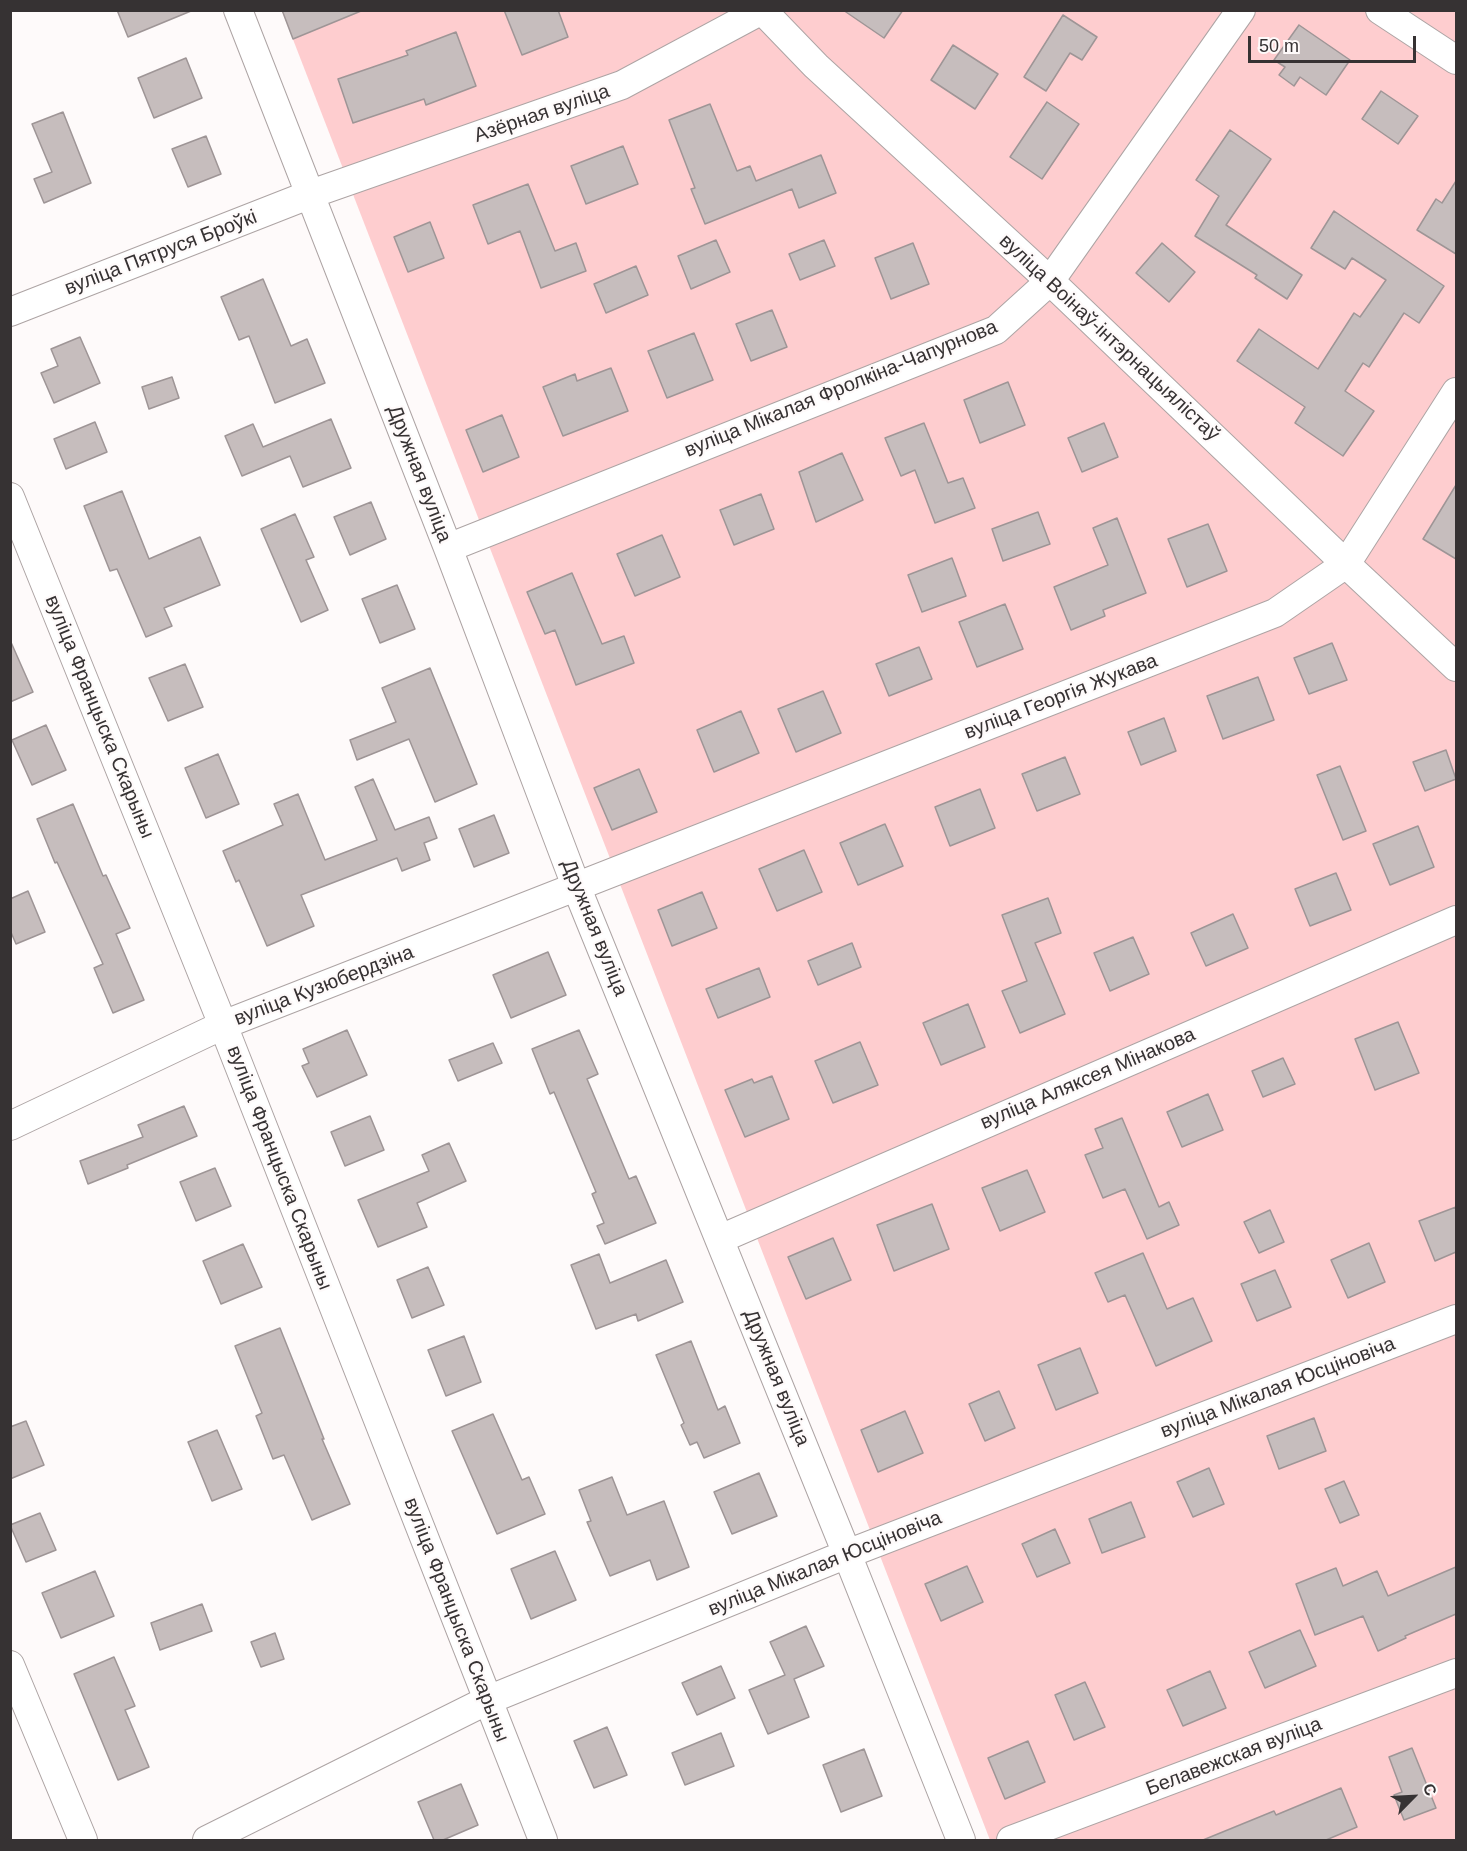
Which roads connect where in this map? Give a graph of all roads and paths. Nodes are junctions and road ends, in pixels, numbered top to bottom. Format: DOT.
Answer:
graph roads {
  1 [pos="238,10"];
  2 [pos="1241,10"];
  3 [pos="1380,10"];
  4 [pos="762,11"];
  5 [pos="1456,60"];
  6 [pos="311,194"];
  7 [pos="1050,281"];
  8 [pos="10,312"];
  9 [pos="1456,392"];
  10 [pos="10,497"];
  11 [pos="448,548"];
  12 [pos="1346,564"];
  13 [pos="1456,667"];
  14 [pos="576,886"];
  15 [pos="1456,920"];
  16 [pos="223,1025"];
  17 [pos="10,1126"];
  18 [pos="720,1239"];
  19 [pos="1456,1319"];
  20 [pos="847,1554"];
  21 [pos="10,1665"];
  22 [pos="1456,1673"];
  23 [pos="488,1700"];
  24 [pos="83,1840"];
  25 [pos="207,1840"];
  26 [pos="543,1840"];
  27 [pos="961,1840"];
  28 [pos="1011,1840"];
  1 -- 6 [label="street, Дружная вуліца"];
  2 -- 7 [label="street, вуліца Мікалая Фролкіна-Чапурнова"];
  3 -- 5 [label="street"];
  4 -- 6 [label="street, Азёрная вуліца"];
  4 -- 7 [label="street, вуліца Воінаў-інтэрнацыялістаў"];
  6 -- 8 [label="street, вуліца Пятруся Броўкі"];
  6 -- 11 [label="street, Дружная вуліца"];
  7 -- 11 [label="street, вуліца Мікалая Фролкіна-Чапурнова"];
  7 -- 12 [label="street, вуліца Воінаў-інтэрнацыялістаў"];
  9 -- 12 [label="street, вуліца Георгія Жукава"];
  10 -- 16 [label="street, вуліца Францыска Скарыны"];
  11 -- 14 [label="street, Дружная вуліца"];
  12 -- 13 [label="street, вуліца Воінаў-інтэрнацыялістаў"];
  12 -- 14 [label="street, вуліца Георгія Жукава"];
  14 -- 16 [label="street, вуліца Кузюбердзіна"];
  14 -- 18 [label="street, Дружная вуліца"];
  15 -- 18 [label="street, вуліца Аляксея Мінакова"];
  16 -- 17 [label="street, вуліца Кузюбердзіна"];
  16 -- 23 [label="street, вуліца Францыска Скарыны"];
  18 -- 20 [label="street, Дружная вуліца"];
  19 -- 20 [label="street, вуліца Мікалая Юсціновіча"];
  20 -- 23 [label="street, вуліца Мікалая Юсціновіча"];
  20 -- 27 [label="street, Дружная вуліца"];
  21 -- 24 [label="street"];
  22 -- 28 [label="street, Белавежская вуліца"];
  23 -- 25 [label="street, вуліца Мікалая Юсціновіча"];
  23 -- 26 [label="street, вуліца Францыска Скарыны"];
}
